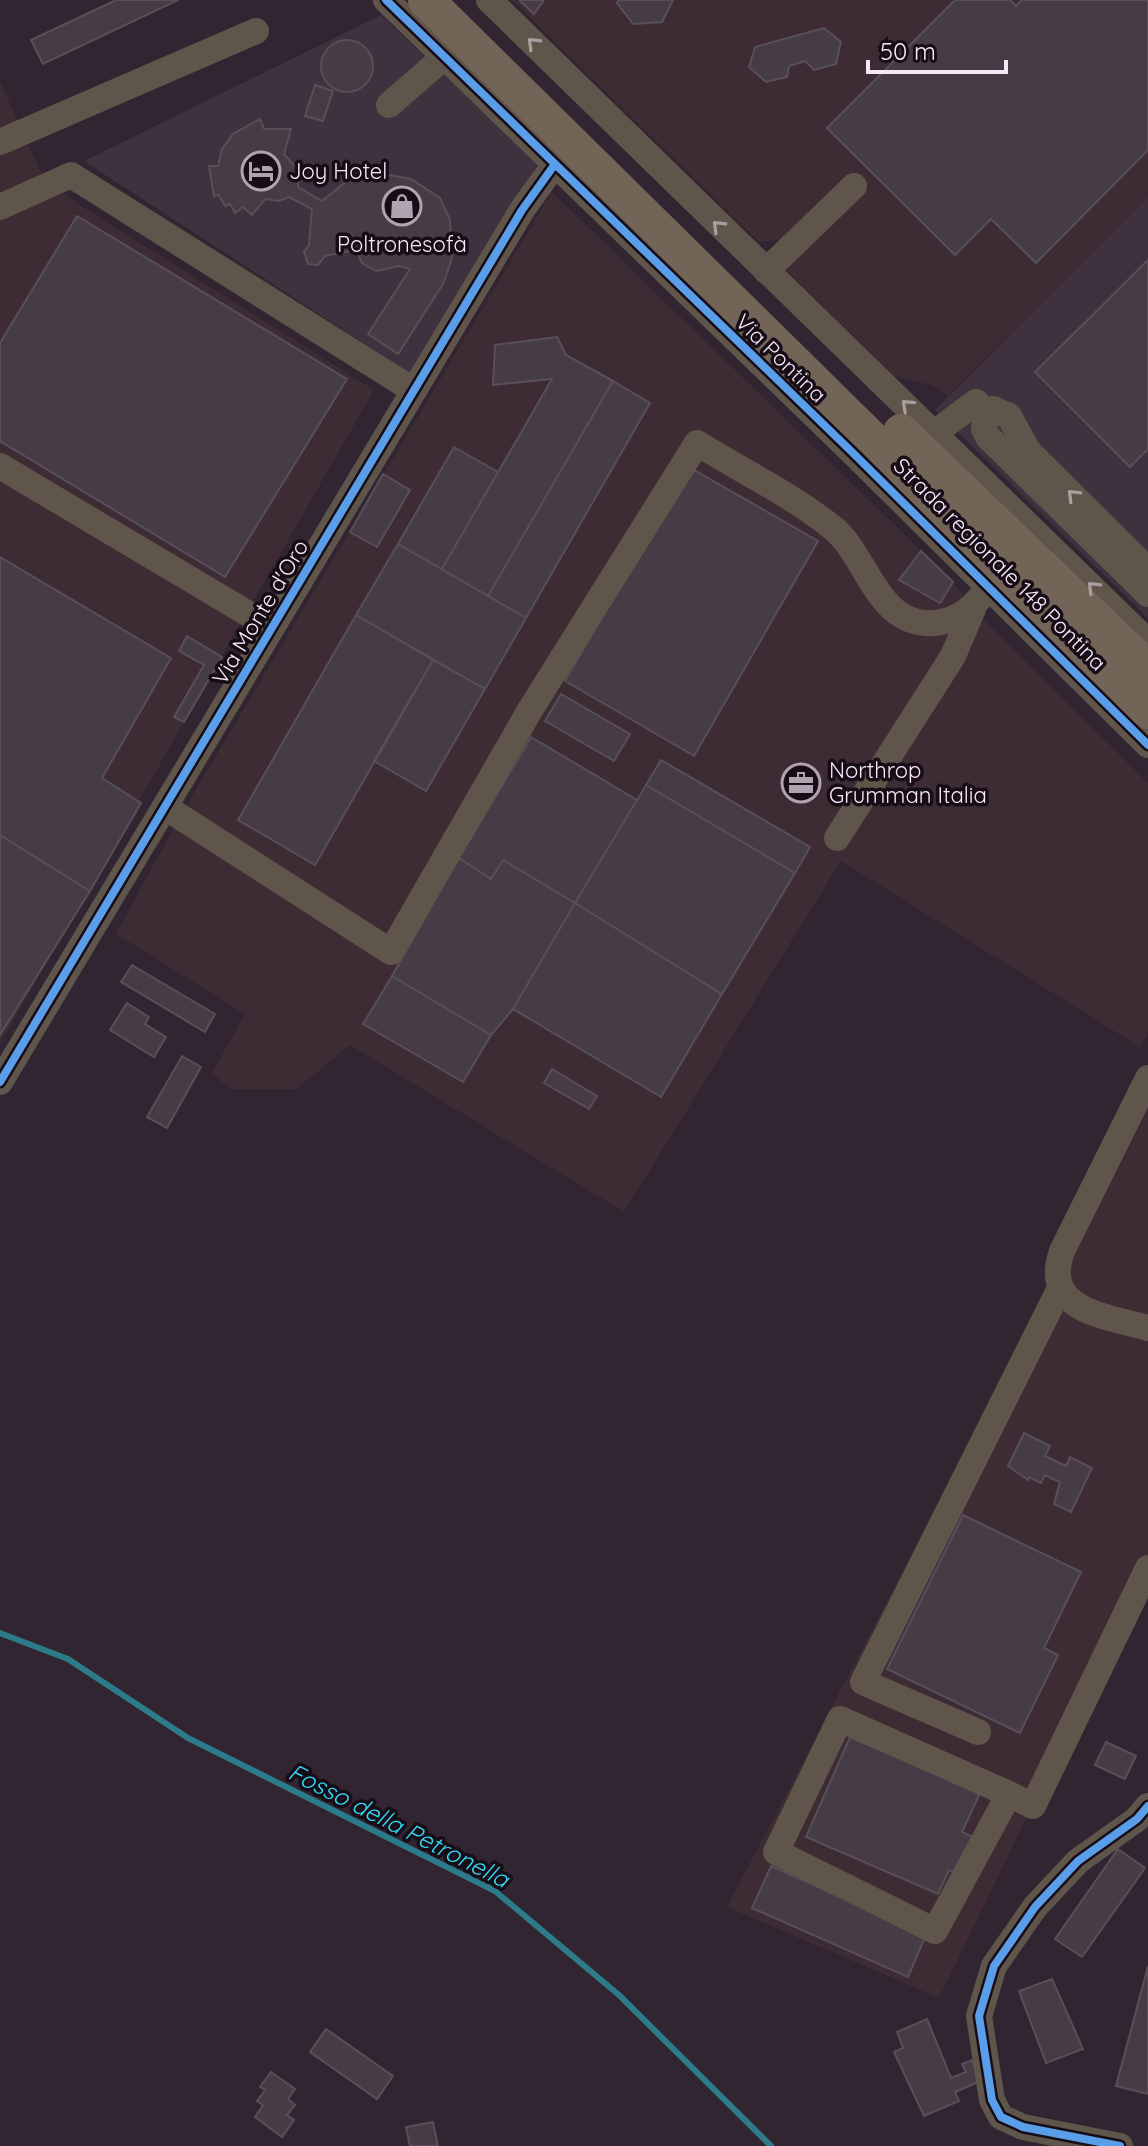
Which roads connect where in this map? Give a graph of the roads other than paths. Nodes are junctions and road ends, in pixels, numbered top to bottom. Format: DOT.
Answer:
graph roads {
  1 [pos="386,0"];
  2 [pos="426,0"];
  3 [pos="458,0"];
  4 [pos="489,0"];
  5 [pos="256,31"];
  6 [pos="444,57"];
  7 [pos="389,105"];
  8 [pos="0,142"];
  9 [pos="555,164"];
  10 [pos="854,186"];
  11 [pos="0,207"];
  12 [pos="766,271"];
  13 [pos="413,390"];
  14 [pos="981,407"];
  15 [pos="870,418"];
  16 [pos="936,432"];
  17 [pos="0,466"];
  18 [pos="1148,570"];
  19 [pos="989,586"];
  20 [pos="1148,594"];
  21 [pos="973,609"];
  22 [pos="272,628"];
  23 [pos="1148,642"];
  24 [pos="1148,669"];
  25 [pos="1148,711"];
  26 [pos="1148,745"];
  27 [pos="165,807"];
  28 [pos="837,838"];
  29 [pos="1148,1078"];
  30 [pos="0,1082"];
  31 [pos="1060,1288"];
  32 [pos="1148,1328"];
  33 [pos="1148,1568"];
  34 [pos="978,1732"];
  35 [pos="1009,1794"];
  36 [pos="1145,1810"];
  37 [pos="1120,2146"];
  1 -- 6 [label="street, Via Pontina"];
  2 -- 15 [label="highway, Via Pontina"];
  3 -- 15 [label="highway, Via Pontina"];
  12 -- 4 [label="street, one-way"];
  5 -- 8 [label="street"];
  6 -- 7 [label="street"];
  6 -- 9 [label="street, Via Pontina"];
  9 -- 13 [label="street, Via Monte d'Oro"];
  9 -- 19 [label="street, Via Pontina"];
  10 -- 12 [label="street"];
  11 -- 13 [label="street"];
  16 -- 12 [label="street, one-way"];
  13 -- 22 [label="street, Via Monte d'Oro"];
  14 -- 16 [label="street"];
  18 -- 14 [label="street, one-way"];
  14 -- 20 [label="street"];
  15 -- 24 [label="highway, Strada regionale 148 Pontina"];
  15 -- 25 [label="highway, Strada regionale 148 Pontina"];
  23 -- 16 [label="street, one-way"];
  17 -- 22 [label="street"];
  19 -- 21 [label="street"];
  19 -- 26 [label="street, Via Pontina"];
  21 -- 27 [label="street"];
  21 -- 28 [label="street"];
  22 -- 27 [label="street, Via Monte d'Oro"];
  27 -- 30 [label="street, Via Monte d'Oro"];
  29 -- 31 [label="street"];
  31 -- 32 [label="street"];
  31 -- 34 [label="street"];
  33 -- 35 [label="street"];
  35 -- 35 [label="street"];
  36 -- 37 [label="street"];
}
